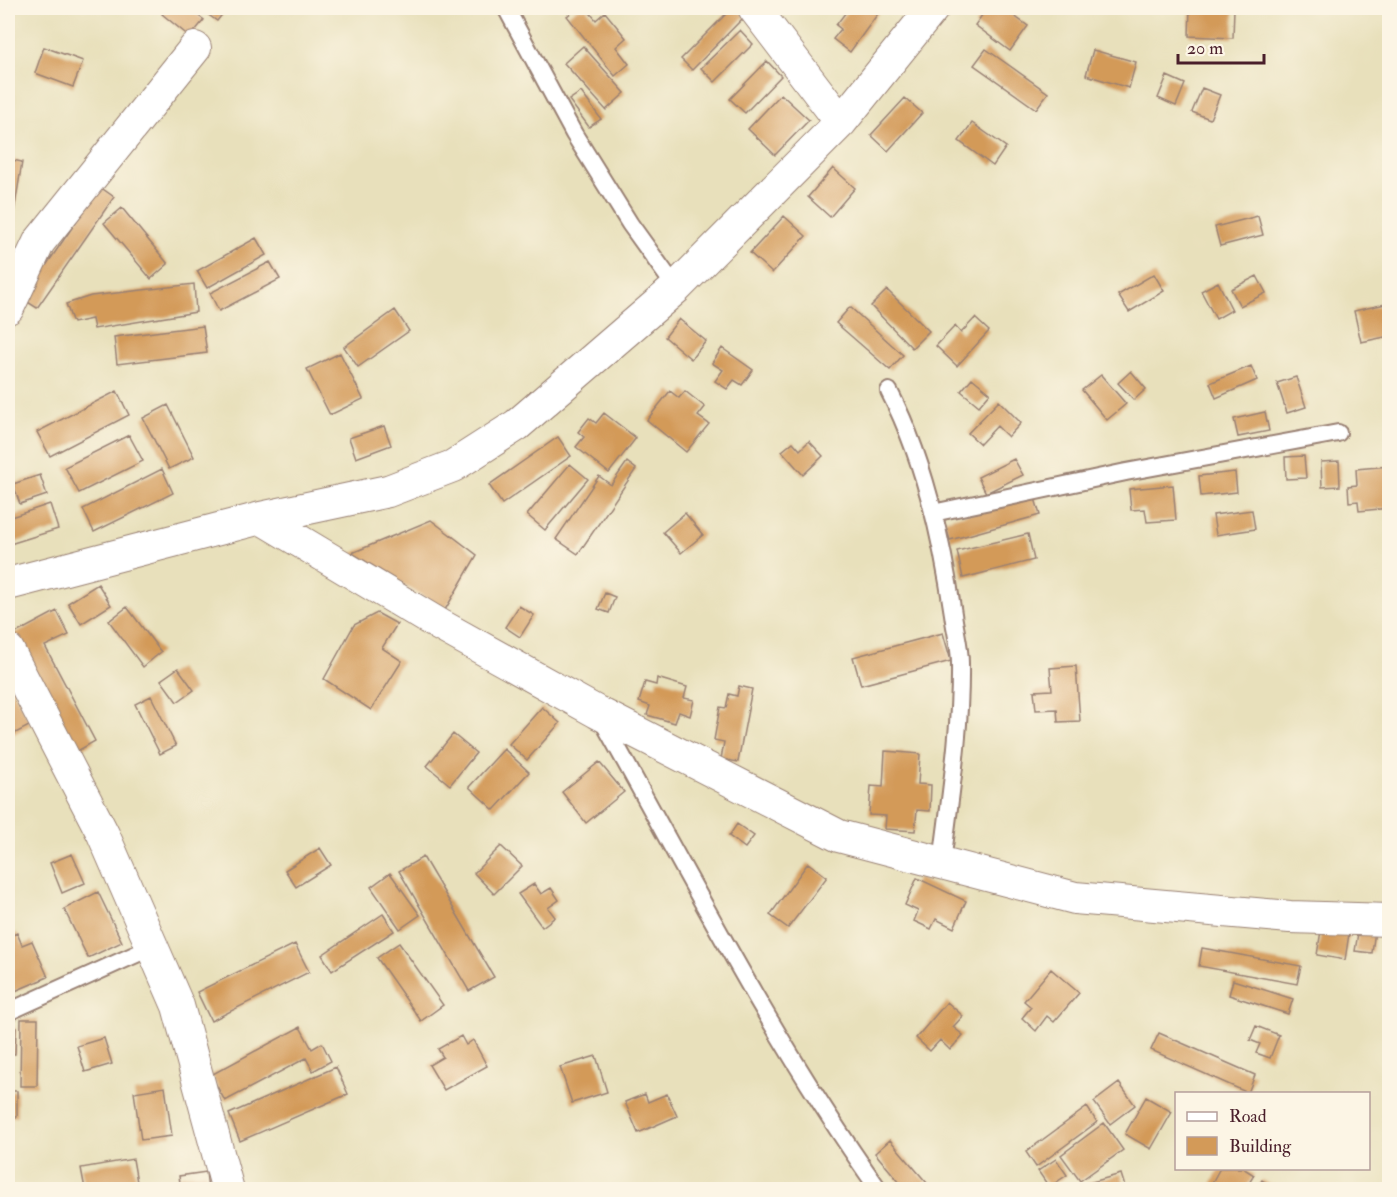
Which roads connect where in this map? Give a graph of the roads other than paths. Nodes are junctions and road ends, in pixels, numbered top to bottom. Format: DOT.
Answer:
graph roads {
  1 [pos="506,8"];
  2 [pos="754,8"];
  3 [pos="933,8"];
  4 [pos="195,48"];
  5 [pos="841,122"];
  6 [pos="676,288"];
  7 [pos="8,308"];
  8 [pos="889,391"];
  9 [pos="1338,433"];
  10 [pos="933,513"];
  11 [pos="261,518"];
  12 [pos="8,584"];
  13 [pos="8,650"];
  14 [pos="597,712"];
  15 [pos="942,863"];
  16 [pos="1389,920"];
  17 [pos="153,947"];
  18 [pos="8,1012"];
  19 [pos="228,1190"];
  20 [pos="879,1190"];
  1 -- 6 [label="lane"];
  2 -- 5 [label="street"];
  3 -- 5 [label="street"];
  4 -- 7 [label="street"];
  5 -- 6 [label="street"];
  6 -- 11 [label="street"];
  8 -- 10 [label="lane"];
  9 -- 10 [label="lane"];
  10 -- 15 [label="lane"];
  11 -- 12 [label="street"];
  11 -- 14 [label="street"];
  13 -- 17 [label="street"];
  14 -- 15 [label="street"];
  14 -- 20 [label="lane"];
  15 -- 16 [label="street"];
  17 -- 18 [label="lane"];
  17 -- 19 [label="street"];
}
